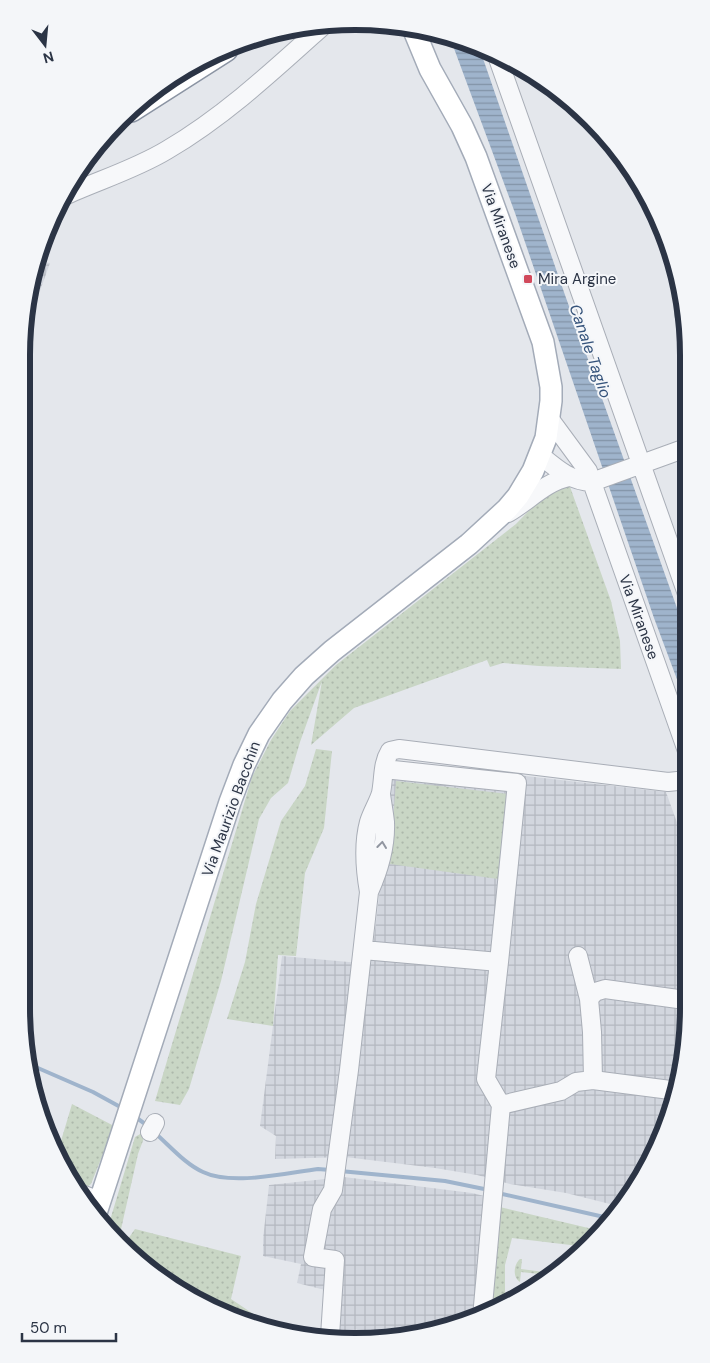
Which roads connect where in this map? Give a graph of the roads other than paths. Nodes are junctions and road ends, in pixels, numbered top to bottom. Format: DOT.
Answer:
graph roads {
  1 [pos="315,33"];
  2 [pos="416,36"];
  3 [pos="500,64"];
  4 [pos="74,192"];
  5 [pos="549,418"];
  6 [pos="680,450"];
  7 [pos="576,455"];
  8 [pos="540,456"];
  9 [pos="636,465"];
  10 [pos="569,477"];
  11 [pos="596,480"];
  12 [pos="495,521"];
  13 [pos="680,576"];
  14 [pos="680,730"];
  15 [pos="384,769"];
  16 [pos="680,781"];
  17 [pos="363,950"];
  18 [pos="578,956"];
  19 [pos="499,962"];
  20 [pos="678,998"];
  21 [pos="589,999"];
  22 [pos="593,1080"];
  23 [pos="670,1090"];
  24 [pos="501,1105"];
  25 [pos="93,1201"];
  26 [pos="483,1306"];
  27 [pos="330,1332"];
  1 -- 4 [label="street"];
  2 -- 5 [label="main road, Via Miranese"];
  3 -- 9 [label="street"];
  5 -- 7 [label="street, Via Miranese"];
  5 -- 8 [label="main road, Via Maurizio Bacchin"];
  6 -- 9 [label="street"];
  7 -- 8 [label="street"];
  7 -- 11 [label="street, Via Miranese"];
  8 -- 10 [label="street"];
  8 -- 12 [label="main road, Via Maurizio Bacchin"];
  9 -- 11 [label="street"];
  9 -- 13 [label="street"];
  10 -- 11 [label="street"];
  10 -- 12 [label="street"];
  11 -- 14 [label="street, Via Miranese"];
  12 -- 25 [label="main road, Via Maurizio Bacchin"];
  15 -- 16 [label="street"];
  15 -- 17 [label="street"];
  15 -- 19 [label="street"];
  17 -- 19 [label="street"];
  17 -- 27 [label="street"];
  18 -- 21 [label="street"];
  19 -- 24 [label="street"];
  20 -- 21 [label="street"];
  21 -- 22 [label="street"];
  22 -- 23 [label="street"];
  22 -- 24 [label="street"];
  24 -- 26 [label="street"];
}
